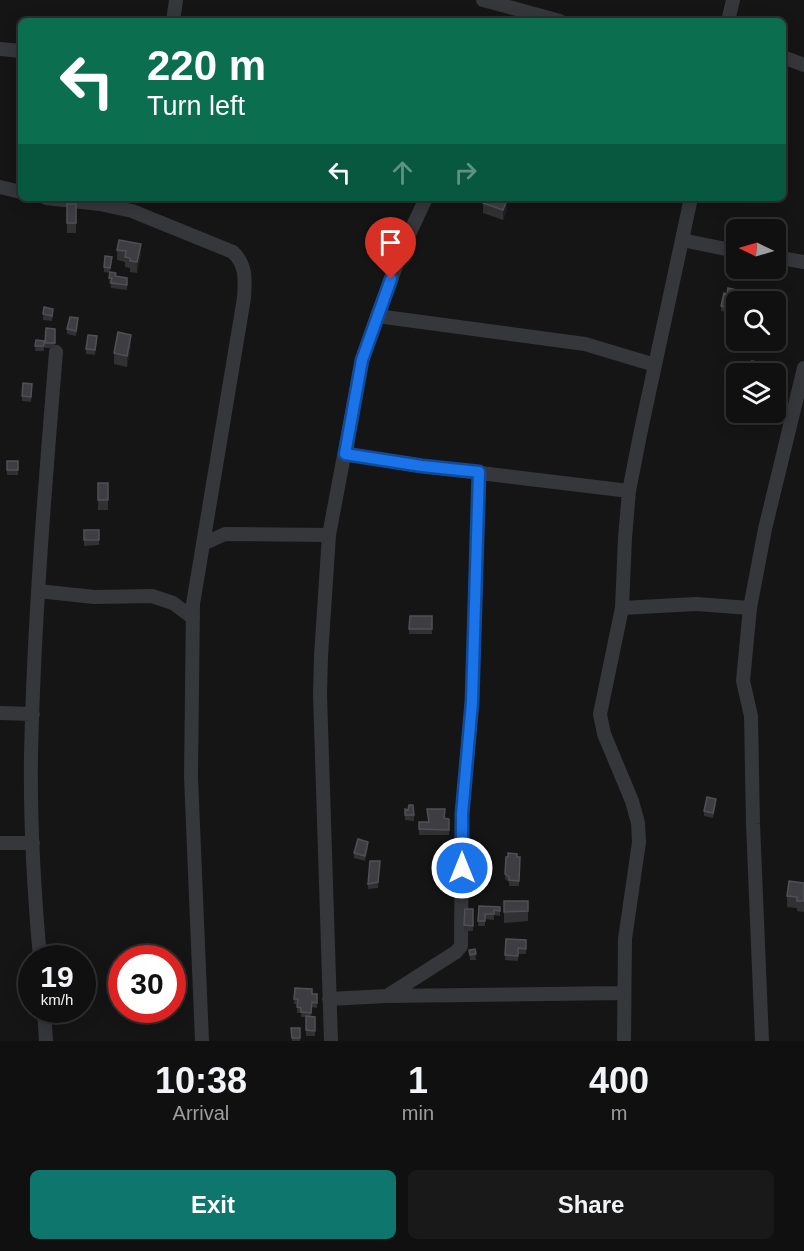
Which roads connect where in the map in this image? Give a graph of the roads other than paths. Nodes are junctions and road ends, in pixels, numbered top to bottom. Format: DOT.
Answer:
graph roads {
  1 [pos="176,0"];
  2 [pos="483,0"];
  3 [pos="733,0"];
  4 [pos="173,18"];
  5 [pos="549,18"];
  6 [pos="729,18"];
  7 [pos="0,49"];
  8 [pos="18,51"];
  9 [pos="786,58"];
  10 [pos="804,65"];
  11 [pos="0,187"];
  12 [pos="18,191"];
  13 [pos="73,201"];
  14 [pos="425,201"];
  15 [pos="690,201"];
  16 [pos="682,240"];
  17 [pos="726,249"];
  18 [pos="786,259"];
  19 [pos="804,262"];
  20 [pos="377,316"];
  21 [pos="56,352"];
  22 [pos="655,365"];
  23 [pos="804,368"];
  24 [pos="345,454"];
  25 [pos="479,472"];
  26 [pos="630,491"];
  27 [pos="329,535"];
  28 [pos="203,544"];
  29 [pos="38,591"];
  30 [pos="622,608"];
  31 [pos="750,608"];
  32 [pos="193,618"];
  33 [pos="0,713"];
  34 [pos="33,714"];
  35 [pos="0,843"];
  36 [pos="33,843"];
  37 [pos="38,945"];
  38 [pos="624,993"];
  39 [pos="387,996"];
  40 [pos="329,999"];
  41 [pos="45,1023"];
  42 [pos="46,1041"];
  43 [pos="202,1041"];
  44 [pos="331,1041"];
  45 [pos="624,1041"];
  46 [pos="762,1041"];
  1 -- 4 [label="street"];
  2 -- 5 [label="street"];
  3 -- 6 [label="street"];
  7 -- 8 [label="street"];
  9 -- 10 [label="street"];
  11 -- 12 [label="street"];
  13 -- 28 [label="street"];
  14 -- 20 [label="street"];
  15 -- 16 [label="street"];
  16 -- 17 [label="street"];
  16 -- 22 [label="street"];
  18 -- 19 [label="street"];
  20 -- 22 [label="street"];
  20 -- 24 [label="street"];
  21 -- 29 [label="street"];
  22 -- 26 [label="street"];
  23 -- 31 [label="street"];
  24 -- 25 [label="street"];
  24 -- 27 [label="street"];
  25 -- 26 [label="street"];
  25 -- 39 [label="street"];
  26 -- 30 [label="street"];
  27 -- 28 [label="street"];
  27 -- 40 [label="street"];
  28 -- 32 [label="street"];
  29 -- 32 [label="street"];
  29 -- 34 [label="street"];
  30 -- 31 [label="street"];
  30 -- 38 [label="street"];
  31 -- 46 [label="street"];
  32 -- 43 [label="street"];
  33 -- 34 [label="street"];
  34 -- 36 [label="street"];
  35 -- 36 [label="street"];
  36 -- 37 [label="street"];
  38 -- 39 [label="street"];
  38 -- 45 [label="street"];
  39 -- 40 [label="street"];
  40 -- 44 [label="street"];
  41 -- 42 [label="street"];
}
